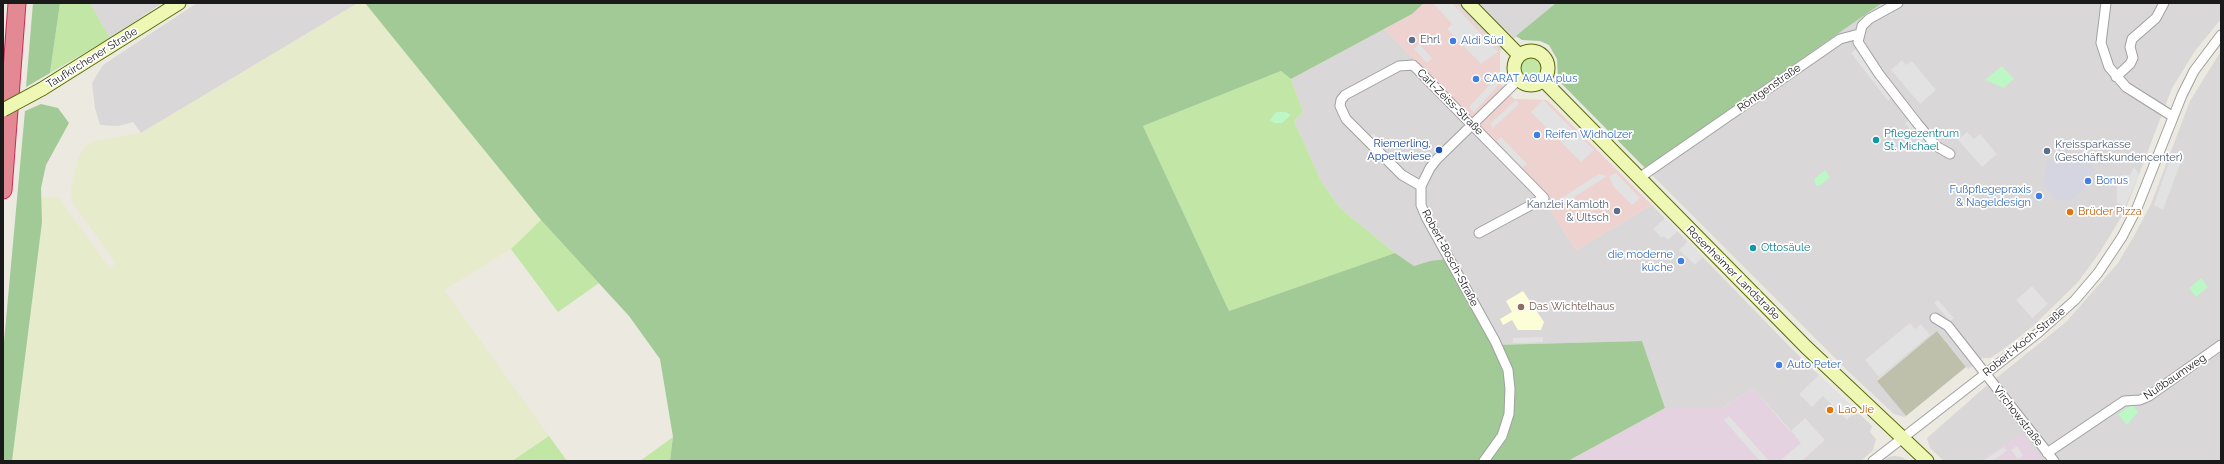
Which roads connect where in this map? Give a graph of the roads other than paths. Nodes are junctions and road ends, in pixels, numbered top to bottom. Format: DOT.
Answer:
graph roads {
  1 [pos="17,3"];
  2 [pos="179,3"];
  3 [pos="1468,3"];
  4 [pos="1898,3"];
  5 [pos="2106,3"];
  6 [pos="2164,3"];
  7 [pos="1859,34"];
  8 [pos="2221,35"];
  9 [pos="1519,55"];
  10 [pos="2116,76"];
  11 [pos="1518,80"];
  12 [pos="1543,80"];
  13 [pos="3,110"];
  14 [pos="2172,116"];
  15 [pos="1472,124"];
  16 [pos="1950,154"];
  17 [pos="1639,178"];
  18 [pos="1421,186"];
  19 [pos="3,190"];
  20 [pos="1479,234"];
  21 [pos="1935,318"];
  22 [pos="2221,345"];
  23 [pos="1985,373"];
  24 [pos="1902,437"];
  25 [pos="2047,453"];
  26 [pos="1484,461"];
  27 [pos="1873,461"];
  28 [pos="1927,461"];
  29 [pos="2054,461"];
  1 -- 19 [label="highway"];
  2 -- 13 [label="main road, Taufkirchener Straße, bridge"];
  3 -- 9 [label="main road"];
  4 -- 7 [label="street"];
  5 -- 10 [label="street"];
  6 -- 10 [label="street"];
  7 -- 16 [label="street"];
  7 -- 17 [label="street, Röntgenstraße"];
  8 -- 14 [label="street, Robert-Koch-Straße"];
  9 -- 11 [label="main road"];
  9 -- 12 [label="main road"];
  10 -- 14 [label="street"];
  11 -- 12 [label="main road"];
  11 -- 15 [label="street"];
  12 -- 17 [label="main road, Rosenheimer Landstraße"];
  14 -- 23 [label="street, Robert-Koch-Straße"];
  15 -- 18 [label="street"];
  15 -- 18 [label="street, Carl-Zeiss-Straße"];
  15 -- 20 [label="street, Carl-Zeiss-Straße"];
  17 -- 24 [label="main road, Rosenheimer Landstraße"];
  18 -- 26 [label="street, Robert-Bosch-Straße"];
  21 -- 23 [label="street, Virchowstraße"];
  22 -- 25 [label="street, Nußbaumweg"];
  23 -- 24 [label="street, Robert-Koch-Straße"];
  23 -- 25 [label="street, Virchowstraße"];
  24 -- 27 [label="street, Robert-Koch-Straße"];
  24 -- 28 [label="main road, Rosenheimer Landstraße"];
  25 -- 29 [label="street, Virchowstraße"];
}
